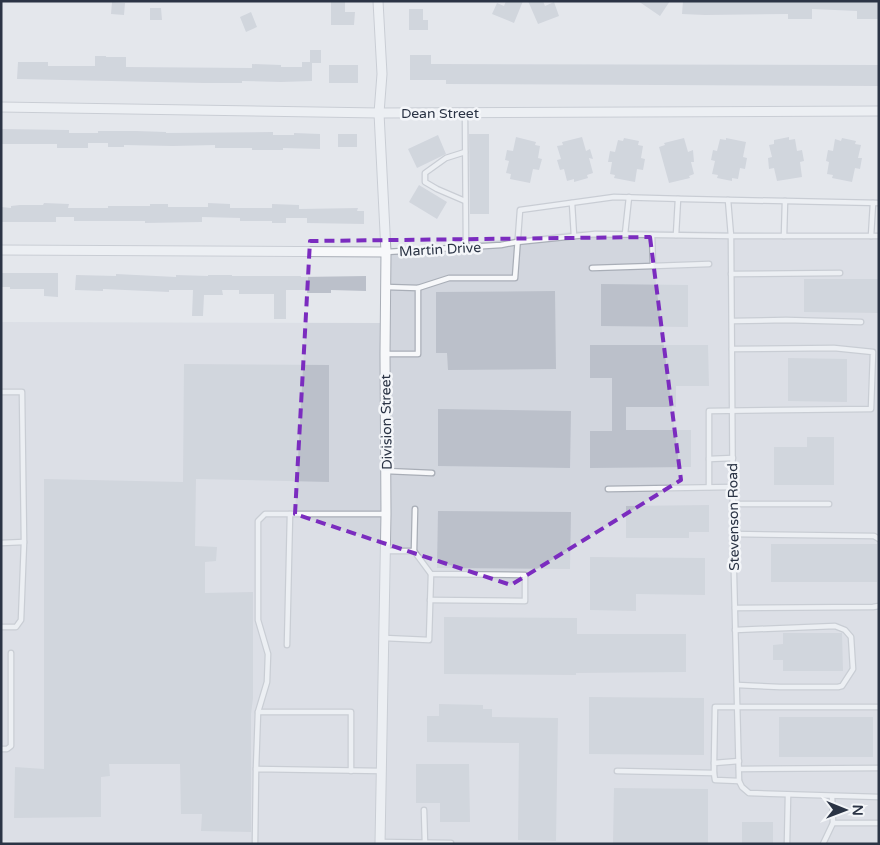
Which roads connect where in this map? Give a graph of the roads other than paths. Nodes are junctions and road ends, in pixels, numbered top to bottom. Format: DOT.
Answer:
graph roads {
  1 [pos="378,1"];
  2 [pos="1,107"];
  3 [pos="879,111"];
  4 [pos="379,113"];
  5 [pos="465,113"];
  6 [pos="465,152"];
  7 [pos="629,197"];
  8 [pos="678,199"];
  9 [pos="728,200"];
  10 [pos="466,201"];
  11 [pos="785,201"];
  12 [pos="572,203"];
  13 [pos="873,203"];
  14 [pos="879,203"];
  15 [pos="625,234"];
  16 [pos="652,235"];
  17 [pos="676,235"];
  18 [pos="574,236"];
  19 [pos="731,236"];
  20 [pos="784,236"];
  21 [pos="871,236"];
  22 [pos="879,236"];
  23 [pos="517,242"];
  24 [pos="466,248"];
  25 [pos="1,250"];
  26 [pos="386,252"];
  27 [pos="709,264"];
  28 [pos="653,266"];
  29 [pos="592,268"];
  30 [pos="840,273"];
  31 [pos="731,274"];
  32 [pos="385,287"];
  33 [pos="418,288"];
  34 [pos="732,321"];
  35 [pos="861,322"];
  36 [pos="732,348"];
  37 [pos="385,354"];
  38 [pos="1,392"];
  39 [pos="732,411"];
  40 [pos="732,458"];
  41 [pos="709,459"];
  42 [pos="386,471"];
  43 [pos="432,473"];
  44 [pos="733,487"];
  45 [pos="709,488"];
  46 [pos="608,489"];
  47 [pos="733,504"];
  48 [pos="829,504"];
  49 [pos="415,509"];
  50 [pos="290,514"];
  51 [pos="386,514"];
  52 [pos="733,534"];
  53 [pos="879,538"];
  54 [pos="1,542"];
  55 [pos="24,542"];
  56 [pos="385,551"];
  57 [pos="414,551"];
  58 [pos="431,574"];
  59 [pos="430,600"];
  60 [pos="879,606"];
  61 [pos="735,608"];
  62 [pos="1,627"];
  63 [pos="735,630"];
  64 [pos="383,638"];
  65 [pos="287,645"];
  66 [pos="11,653"];
  67 [pos="737,685"];
  68 [pos="737,707"];
  69 [pos="879,707"];
  70 [pos="258,712"];
  71 [pos="1,749"];
  72 [pos="739,762"];
  73 [pos="714,763"];
  74 [pos="879,768"];
  75 [pos="256,769"];
  76 [pos="739,769"];
  77 [pos="351,771"];
  78 [pos="382,771"];
  79 [pos="617,771"];
  80 [pos="714,773"];
  81 [pos="739,781"];
  82 [pos="788,795"];
  83 [pos="832,796"];
  84 [pos="879,797"];
  85 [pos="424,810"];
  86 [pos="833,823"];
  87 [pos="879,823"];
  88 [pos="380,843"];
  89 [pos="425,843"];
  90 [pos="451,843"];
  91 [pos="254,844"];
  92 [pos="787,844"];
  93 [pos="823,844"];
  1 -- 4 [label="street, Division Street"];
  2 -- 4 [label="street, Dean Street"];
  3 -- 5 [label="street, Dean Street"];
  4 -- 5 [label="street, Dean Street"];
  4 -- 26 [label="street, Division Street"];
  5 -- 6 [label="lane"];
  6 -- 10 [label="lane"];
  6 -- 10 [label="lane"];
  7 -- 8 [label="lane"];
  7 -- 12 [label="lane"];
  7 -- 15 [label="lane"];
  8 -- 9 [label="lane"];
  8 -- 17 [label="lane"];
  9 -- 11 [label="lane"];
  9 -- 19 [label="lane, Stevenson Road"];
  10 -- 24 [label="lane"];
  11 -- 13 [label="lane"];
  11 -- 20 [label="lane"];
  12 -- 18 [label="lane"];
  12 -- 23 [label="lane"];
  13 -- 14 [label="lane"];
  13 -- 21 [label="lane"];
  15 -- 16 [label="lane, Martin Drive"];
  15 -- 18 [label="lane, Martin Drive"];
  16 -- 17 [label="lane, Martin Drive"];
  16 -- 28 [label="lane"];
  17 -- 19 [label="lane, Martin Drive"];
  18 -- 23 [label="lane, Martin Drive"];
  19 -- 20 [label="lane, Martin Drive"];
  19 -- 31 [label="lane, Stevenson Road"];
  20 -- 21 [label="lane, Martin Drive"];
  21 -- 22 [label="lane, Martin Drive"];
  23 -- 24 [label="lane, Martin Drive"];
  23 -- 33 [label="lane"];
  24 -- 26 [label="lane, Martin Drive"];
  25 -- 26 [label="street, Martin Drive"];
  26 -- 32 [label="street, Division Street"];
  27 -- 28 [label="lane"];
  28 -- 29 [label="lane"];
  30 -- 31 [label="lane"];
  31 -- 34 [label="lane, Stevenson Road"];
  32 -- 33 [label="lane"];
  32 -- 37 [label="street, Division Street"];
  33 -- 37 [label="lane"];
  34 -- 35 [label="lane"];
  34 -- 36 [label="lane, Stevenson Road"];
  36 -- 39 [label="lane, Stevenson Road"];
  36 -- 39 [label="lane"];
  37 -- 42 [label="street, Division Street"];
  38 -- 55 [label="lane"];
  39 -- 40 [label="lane, Stevenson Road"];
  39 -- 41 [label="lane"];
  40 -- 41 [label="lane"];
  40 -- 44 [label="lane, Stevenson Road"];
  41 -- 45 [label="lane"];
  42 -- 43 [label="lane"];
  42 -- 51 [label="street, Division Street"];
  44 -- 45 [label="lane"];
  44 -- 47 [label="lane, Stevenson Road"];
  45 -- 46 [label="lane"];
  47 -- 48 [label="lane"];
  47 -- 52 [label="lane, Stevenson Road"];
  49 -- 57 [label="lane"];
  50 -- 51 [label="lane"];
  50 -- 65 [label="lane"];
  50 -- 70 [label="lane"];
  51 -- 56 [label="street, Division Street"];
  52 -- 53 [label="lane"];
  52 -- 61 [label="lane, Stevenson Road"];
  54 -- 55 [label="lane"];
  55 -- 62 [label="lane"];
  56 -- 57 [label="lane"];
  56 -- 64 [label="street, Division Street"];
  57 -- 58 [label="lane"];
  58 -- 59 [label="lane"];
  58 -- 59 [label="lane"];
  59 -- 64 [label="lane"];
  60 -- 61 [label="lane"];
  61 -- 63 [label="lane, Stevenson Road"];
  63 -- 67 [label="lane, Stevenson Road"];
  63 -- 67 [label="lane"];
  64 -- 78 [label="street, Division Street"];
  66 -- 71 [label="lane"];
  67 -- 68 [label="lane, Stevenson Road"];
  68 -- 69 [label="lane"];
  68 -- 72 [label="lane, Stevenson Road"];
  68 -- 73 [label="lane"];
  70 -- 75 [label="lane"];
  70 -- 77 [label="lane"];
  72 -- 73 [label="lane"];
  72 -- 76 [label="lane, Stevenson Road"];
  73 -- 80 [label="lane"];
  74 -- 76 [label="lane"];
  75 -- 77 [label="lane"];
  75 -- 91 [label="lane"];
  76 -- 81 [label="lane, Stevenson Road"];
  77 -- 78 [label="lane"];
  78 -- 88 [label="street, Division Street"];
  79 -- 80 [label="lane"];
  80 -- 81 [label="lane"];
  81 -- 82 [label="lane"];
  82 -- 83 [label="lane"];
  82 -- 92 [label="lane"];
  83 -- 84 [label="lane"];
  83 -- 86 [label="lane"];
  85 -- 89 [label="lane"];
  86 -- 87 [label="lane"];
  86 -- 93 [label="lane"];
  88 -- 89 [label="lane"];
  89 -- 90 [label="lane"];
}
